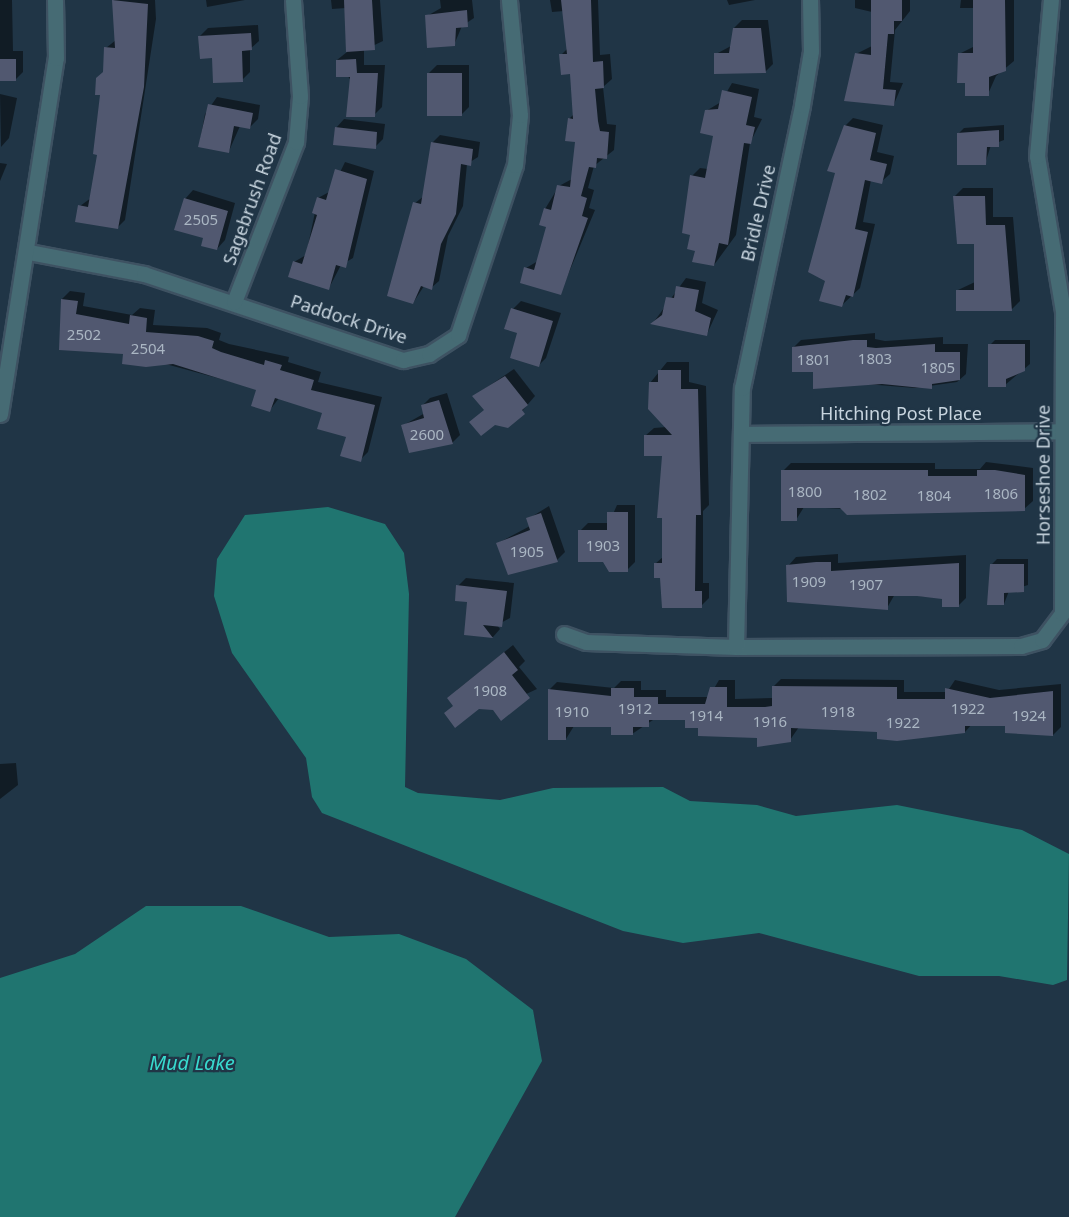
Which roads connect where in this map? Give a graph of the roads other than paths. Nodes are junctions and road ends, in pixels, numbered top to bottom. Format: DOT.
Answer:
graph roads {
  1 [pos="55,0"];
  2 [pos="293,0"];
  3 [pos="509,0"];
  4 [pos="810,0"];
  5 [pos="1051,0"];
  6 [pos="29,252"];
  7 [pos="234,302"];
  8 [pos="0,414"];
  9 [pos="1062,431"];
  10 [pos="741,434"];
  11 [pos="564,634"];
  12 [pos="736,647"];
  1 -- 6 [label="street"];
  2 -- 7 [label="street, Sagebrush Road"];
  3 -- 7 [label="street, Paddock Drive"];
  4 -- 10 [label="street, Bridle Drive"];
  5 -- 9 [label="street, Horseshoe Drive"];
  6 -- 7 [label="street, Paddock Drive"];
  6 -- 8 [label="street"];
  9 -- 10 [label="street, Hitching Post Place"];
  9 -- 12 [label="street, Horseshoe Drive"];
  10 -- 12 [label="street"];
  11 -- 12 [label="street, Horseshoe Drive"];
}
